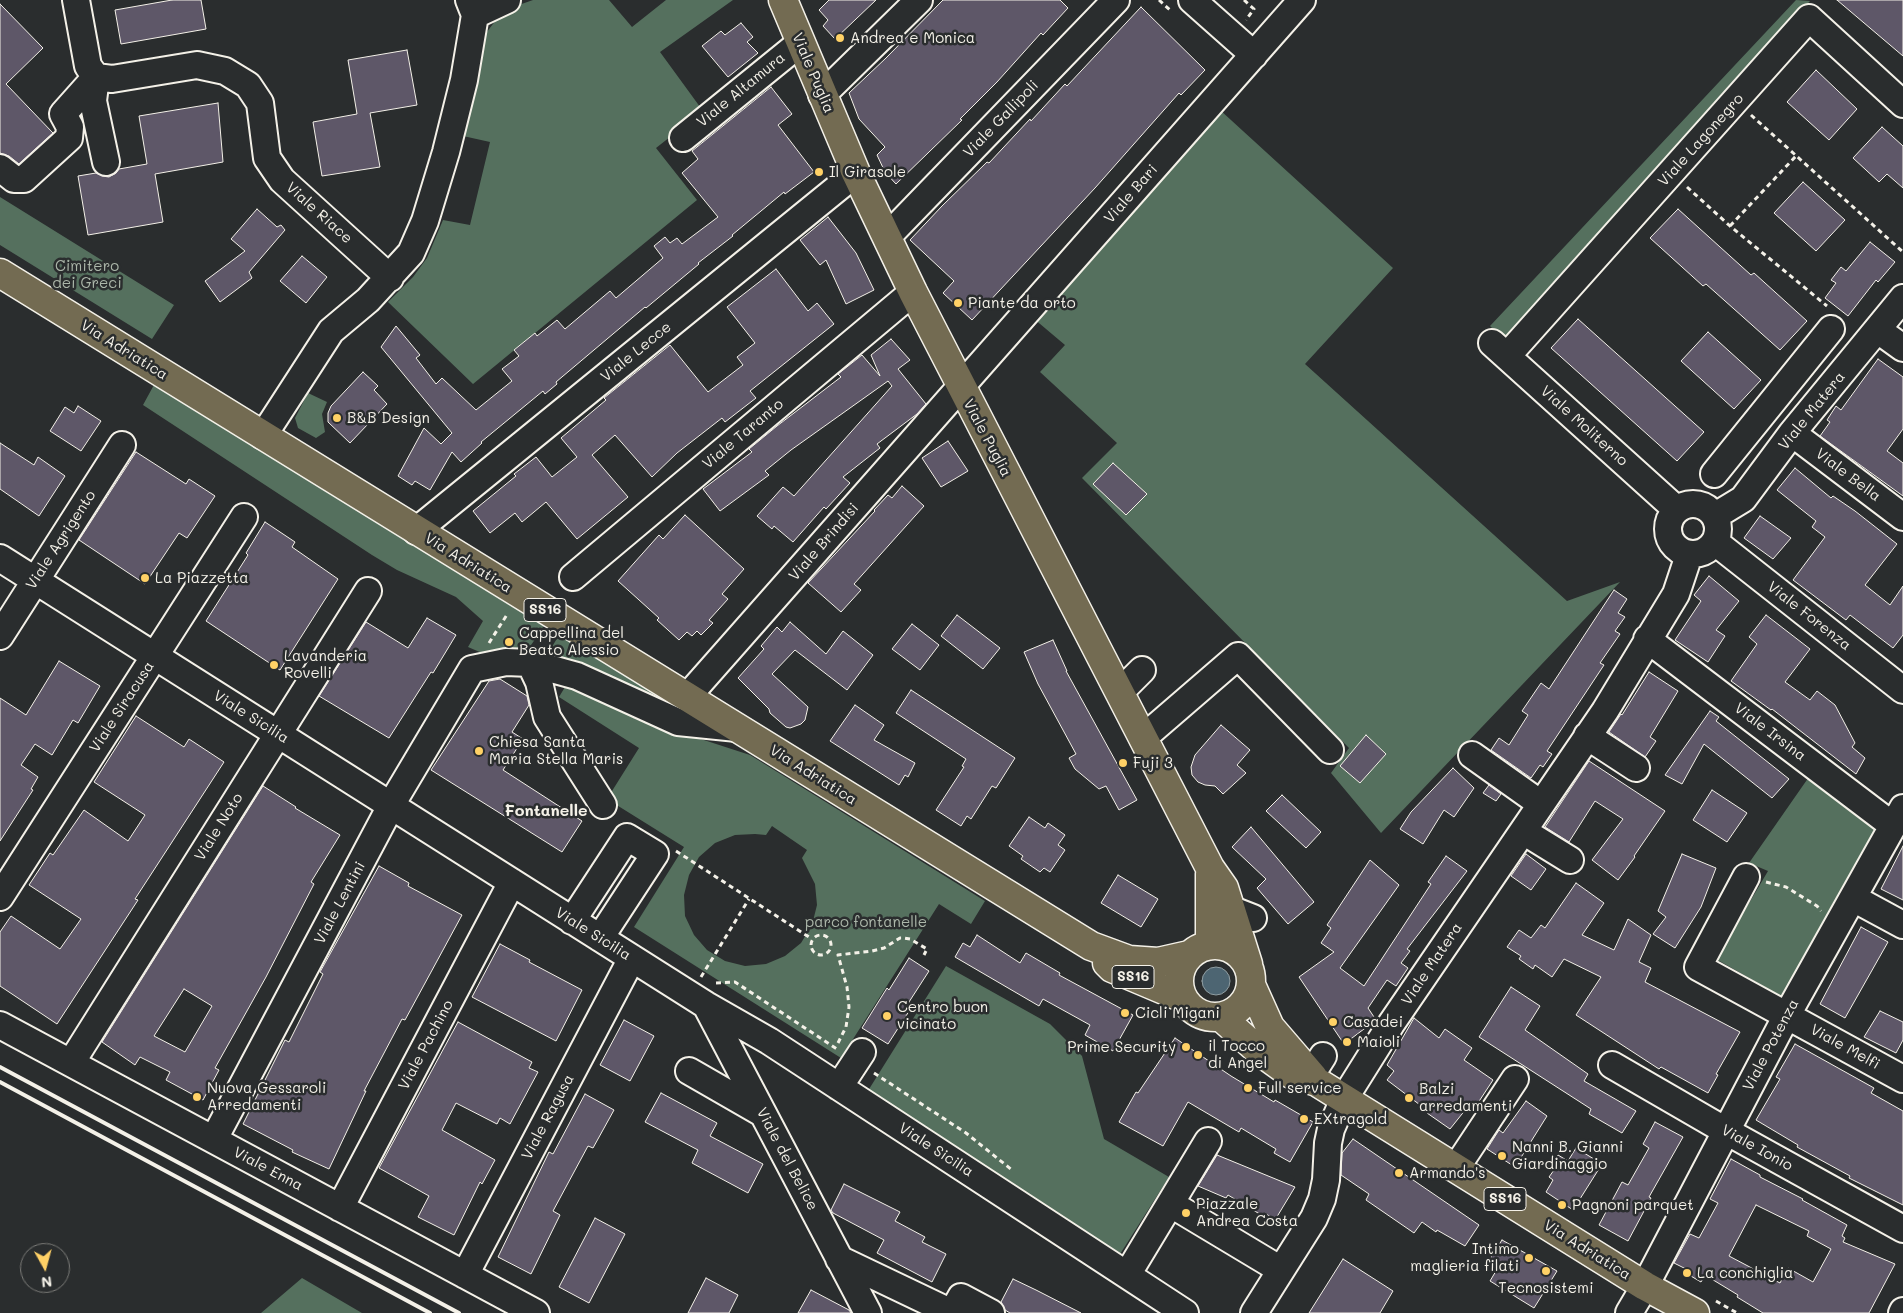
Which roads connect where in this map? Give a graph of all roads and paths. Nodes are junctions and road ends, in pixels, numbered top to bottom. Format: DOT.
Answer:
graph roads {
  1 [pos="76,0"];
  2 [pos="508,0"];
  3 [pos="783,0"];
  4 [pos="919,0"];
  5 [pos="1116,0"];
  6 [pos="1192,0"];
  7 [pos="1302,0"];
  8 [pos="472,7"];
  9 [pos="800,43"];
  10 [pos="1254,55"];
  11 [pos="96,77"];
  12 [pos="822,95"];
  13 [pos="1735,101"];
  14 [pos="1903,104"];
  15 [pos="683,138"];
  16 [pos="1796,156"];
  17 [pos="106,162"];
  18 [pos="0,168"];
  19 [pos="1672,172"];
  20 [pos="856,173"];
  21 [pos="1730,226"];
  22 [pos="887,237"];
  23 [pos="1903,252"];
  24 [pos="0,273"];
  25 [pos="390,278"];
  26 [pos="913,292"];
  27 [pos="1903,298"];
  28 [pos="1832,329"];
  29 [pos="1878,330"];
  30 [pos="1903,348"];
  31 [pos="1499,349"];
  32 [pos="1794,374"];
  33 [pos="961,388"];
  34 [pos="1823,396"];
  35 [pos="1792,433"];
  36 [pos="263,436"];
  37 [pos="122,445"];
  38 [pos="1714,474"];
  39 [pos="1676,509"];
  40 [pos="1715,516"];
  41 [pos="1903,516"];
  42 [pos="244,517"];
  43 [pos="416,531"];
  44 [pos="1715,542"];
  45 [pos="1689,555"];
  46 [pos="0,558"];
  47 [pos="573,577"];
  48 [pos="35,581"];
  49 [pos="368,592"];
  50 [pos="520,594"];
  51 [pos="0,636"];
  52 [pos="1647,639"];
  53 [pos="154,656"];
  54 [pos="530,662"];
  55 [pos="472,669"];
  56 [pos="1142,670"];
  57 [pos="1903,690"];
  58 [pos="1120,692"];
  59 [pos="687,697"];
  60 [pos="737,728"];
  61 [pos="278,734"];
  62 [pos="1587,736"];
  63 [pos="1143,738"];
  64 [pos="1330,750"];
  65 [pos="1472,755"];
  66 [pos="1636,768"];
  67 [pos="1541,804"];
  68 [pos="603,805"];
  69 [pos="392,806"];
  70 [pos="1898,817"];
  71 [pos="1523,830"];
  72 [pos="1570,860"];
  73 [pos="696,864"];
  74 [pos="1210,868"];
  75 [pos="1746,877"];
  76 [pos="512,882"];
  77 [pos="0,897"];
  78 [pos="1853,898"];
  79 [pos="750,899"];
  80 [pos="572,921"];
  81 [pos="1903,925"];
  82 [pos="1835,929"];
  83 [pos="600,938"];
  84 [pos="812,939"];
  85 [pos="1091,946"];
  86 [pos="830,950"];
  87 [pos="1200,950"];
  88 [pos="838,955"];
  89 [pos="924,955"];
  90 [pos="632,958"];
  91 [pos="1250,976"];
  92 [pos="1183,998"];
  93 [pos="698,1000"];
  94 [pos="1787,1015"];
  95 [pos="1221,1018"];
  96 [pos="0,1025"];
  97 [pos="836,1048"];
  98 [pos="862,1052"];
  99 [pos="70,1062"];
  100 [pos="1612,1065"];
  101 [pos="689,1071"];
  102 [pos="1317,1071"];
  103 [pos="1515,1079"];
  104 [pos="1903,1079"];
  105 [pos="839,1086"];
  106 [pos="1344,1099"];
  107 [pos="762,1113"];
  108 [pos="1726,1131"];
  109 [pos="214,1140"];
  110 [pos="1208,1141"];
  111 [pos="1456,1168"];
  112 [pos="1171,1204"];
  113 [pos="340,1208"];
  114 [pos="1903,1229"];
  115 [pos="839,1259"];
  116 [pos="1280,1270"];
  117 [pos="465,1275"];
  118 [pos="1127,1275"];
  119 [pos="1645,1286"];
  120 [pos="1704,1306"];
  121 [pos="536,1313"];
  122 [pos="868,1313"];
  123 [pos="952,1313"];
  124 [pos="991,1313"];
  125 [pos="1185,1313"];
  126 [pos="1254,1313"];
  127 [pos="1629,1313"];
  128 [pos="1737,1313"];
  1 -- 11 [label="street"];
  2 -- 8 [label="street"];
  3 -- 9 [label="main road, Viale Puglia"];
  4 -- 12 [label="street"];
  5 -- 22 [label="street, Viale Gallipoli"];
  6 -- 10 [label="street"];
  7 -- 10 [label="street, Viale Bari"];
  8 -- 25 [label="street"];
  9 -- 12 [label="main road, Viale Puglia"];
  9 -- 15 [label="street, Viale Altamura"];
  10 -- 33 [label="street, Viale Bari"];
  11 -- 17 [label="street"];
  11 -- 18 [label="street"];
  11 -- 25 [label="street, Viale Riace"];
  12 -- 20 [label="main road, Viale Puglia"];
  13 -- 14 [label="street, Viale Lagonegro"];
  13 -- 16 [label="path"];
  13 -- 19 [label="street, Viale Lagonegro"];
  16 -- 21 [label="path"];
  16 -- 23 [label="path"];
  19 -- 21 [label="path"];
  19 -- 31 [label="street, Viale Lagonegro"];
  20 -- 22 [label="main road, Viale Puglia"];
  20 -- 43 [label="street, Viale Lecce"];
  21 -- 28 [label="path"];
  22 -- 26 [label="main road, Viale Puglia"];
  24 -- 36 [label="main road, Via Adriatica / SS16"];
  25 -- 36 [label="street"];
  26 -- 33 [label="main road, Viale Puglia"];
  26 -- 47 [label="street, Viale Taranto"];
  27 -- 29 [label="street, Viale Matera"];
  28 -- 32 [label="street"];
  29 -- 30 [label="street"];
  29 -- 34 [label="street, Viale Matera"];
  31 -- 39 [label="street, Viale Moliterno"];
  32 -- 34 [label="street"];
  32 -- 38 [label="street"];
  33 -- 58 [label="main road, Viale Puglia"];
  33 -- 59 [label="street, Viale Brindisi"];
  34 -- 35 [label="street, Viale Matera"];
  35 -- 40 [label="street, Viale Matera"];
  35 -- 41 [label="street, Viale Bella"];
  36 -- 43 [label="main road, Via Adriatica / SS16"];
  37 -- 48 [label="street, Viale Agrigento"];
  39 -- 40 [label="street"];
  39 -- 45 [label="street"];
  40 -- 44 [label="street"];
  42 -- 53 [label="street, Viale Siracusa"];
  43 -- 50 [label="main road, Via Adriatica / SS16"];
  44 -- 45 [label="street"];
  44 -- 57 [label="street, Viale Forenza"];
  45 -- 52 [label="street, Viale Matera"];
  46 -- 48 [label="street, Viale Sicilia"];
  48 -- 51 [label="street, Viale Agrigento"];
  48 -- 53 [label="street, Viale Sicilia"];
  49 -- 61 [label="street, Viale Noto"];
  50 -- 55 [label="path"];
  50 -- 59 [label="main road, Via Adriatica / SS16"];
  52 -- 62 [label="street, Viale Matera"];
  52 -- 70 [label="street, Viale Irsina"];
  53 -- 61 [label="street, Viale Sicilia"];
  53 -- 77 [label="street, Viale Siracusa"];
  54 -- 55 [label="street"];
  54 -- 60 [label="street"];
  54 -- 68 [label="street"];
  55 -- 69 [label="street, Viale Lentini"];
  56 -- 58 [label="street"];
  58 -- 63 [label="main road, Viale Puglia"];
  59 -- 60 [label="main road, Via Adriatica / SS16"];
  60 -- 85 [label="main road, Via Adriatica / SS16"];
  61 -- 69 [label="street, Viale Sicilia"];
  61 -- 99 [label="street, Viale Noto"];
  62 -- 66 [label="street"];
  62 -- 67 [label="street, Viale Matera"];
  63 -- 64 [label="street"];
  63 -- 74 [label="main road, Viale Puglia"];
  65 -- 67 [label="street"];
  67 -- 71 [label="street, Viale Matera"];
  69 -- 76 [label="street, Viale Sicilia"];
  69 -- 109 [label="street, Viale Lentini"];
  70 -- 78 [label="street, Viale Potenza"];
  71 -- 72 [label="street"];
  71 -- 106 [label="street, Viale Matera"];
  73 -- 79 [label="path"];
  74 -- 87 [label="main road, Viale Puglia"];
  74 -- 91 [label="main road, Viale Puglia"];
  75 -- 82 [label="path"];
  75 -- 94 [label="street, Viale Melfi"];
  76 -- 80 [label="street, Viale Sicilia"];
  76 -- 113 [label="street, Viale Pachino"];
  78 -- 81 [label="street"];
  78 -- 82 [label="street, Viale Potenza"];
  79 -- 84 [label="path"];
  79 -- 93 [label="path"];
  80 -- 83 [label="street, Viale Sicilia"];
  80 -- 83 [label="street"];
  82 -- 94 [label="street, Viale Potenza"];
  83 -- 90 [label="street, Viale Sicilia"];
  84 -- 86 [label="path"];
  84 -- 86 [label="path"];
  85 -- 87 [label="main road, Via Adriatica / SS16"];
  85 -- 92 [label="main road, Via Adriatica / SS16"];
  86 -- 88 [label="path"];
  87 -- 91 [label="main road, SS16"];
  87 -- 92 [label="main road"];
  88 -- 89 [label="path"];
  88 -- 97 [label="path"];
  90 -- 93 [label="street, Viale Sicilia"];
  90 -- 117 [label="street, Viale Ragusa"];
  91 -- 95 [label="main road"];
  91 -- 102 [label="main road, Via Adriatica / SS16"];
  92 -- 95 [label="main road, SS16"];
  93 -- 105 [label="street, Viale Sicilia"];
  93 -- 107 [label="street, Viale del Belice"];
  94 -- 104 [label="street, Viale Melfi"];
  94 -- 108 [label="street, Viale Potenza"];
  95 -- 102 [label="main road, Via Adriatica / SS16"];
  96 -- 99 [label="street, Viale Enna"];
  98 -- 105 [label="street"];
  99 -- 109 [label="street, Viale Enna"];
  100 -- 108 [label="street, Viale Ionio"];
  101 -- 107 [label="street"];
  102 -- 106 [label="main road, Via Adriatica / SS16"];
  103 -- 111 [label="street"];
  105 -- 118 [label="street, Viale Sicilia"];
  106 -- 111 [label="main road, Via Adriatica / SS16"];
  106 -- 116 [label="street, Viale Matera"];
  107 -- 115 [label="street, Viale del Belice"];
  108 -- 114 [label="street, Viale Ionio"];
  108 -- 119 [label="street, Viale Potenza"];
  109 -- 113 [label="street, Viale Enna"];
  110 -- 112 [label="street"];
  111 -- 119 [label="main road, Via Adriatica / SS16"];
  112 -- 116 [label="street"];
  112 -- 118 [label="street"];
  113 -- 117 [label="street, Viale Enna"];
  115 -- 122 [label="street, Viale del Belice"];
  115 -- 123 [label="street"];
  116 -- 126 [label="street, Viale Matera"];
  117 -- 121 [label="street, Viale Enna"];
  118 -- 125 [label="street, Viale Sicilia"];
  119 -- 120 [label="main road, Via Adriatica / SS16"];
  119 -- 127 [label="street, Viale Potenza"];
  120 -- 128 [label="path"];
  123 -- 124 [label="street"];
}
